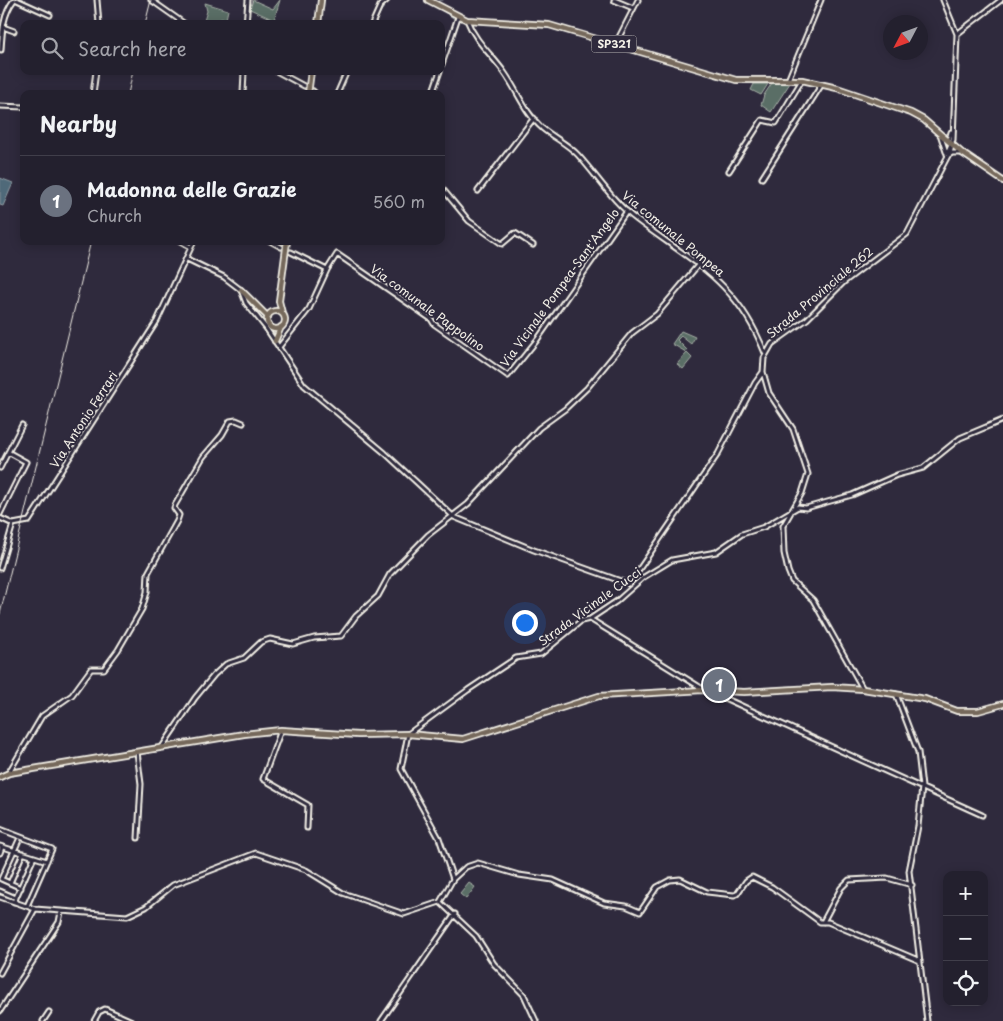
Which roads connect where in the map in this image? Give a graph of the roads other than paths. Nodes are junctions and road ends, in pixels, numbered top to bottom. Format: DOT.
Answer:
graph roads {
  1 [pos="16,0"];
  2 [pos="97,0"];
  3 [pos="151,0"];
  4 [pos="248,0"];
  5 [pos="321,0"];
  6 [pos="387,0"];
  7 [pos="428,0"];
  8 [pos="614,0"];
  9 [pos="638,0"];
  10 [pos="820,0"];
  11 [pos="943,0"];
  12 [pos="1001,0"];
  13 [pos="634,8"];
  14 [pos="50,15"];
  15 [pos="458,17"];
  16 [pos="99,20"];
  17 [pos="179,20"];
  18 [pos="246,20"];
  19 [pos="318,20"];
  20 [pos="374,20"];
  21 [pos="467,20"];
  22 [pos="4,27"];
  23 [pos="14,31"];
  24 [pos="957,34"];
  25 [pos="1,42"];
  26 [pos="615,44"];
  27 [pos="1,50"];
  28 [pos="445,55"];
  29 [pos="95,75"];
  30 [pos="244,75"];
  31 [pos="283,75"];
  32 [pos="311,75"];
  33 [pos="345,75"];
  34 [pos="439,75"];
  35 [pos="788,80"];
  36 [pos="802,80"];
  37 [pos="822,84"];
  38 [pos="304,86"];
  39 [pos="94,90"];
  40 [pos="243,90"];
  41 [pos="312,90"];
  42 [pos="339,90"];
  43 [pos="433,90"];
  44 [pos="0,106"];
  45 [pos="20,107"];
  46 [pos="534,118"];
  47 [pos="952,129"];
  48 [pos="940,134"];
  49 [pos="953,138"];
  50 [pos="951,144"];
  51 [pos="962,153"];
  52 [pos="945,160"];
  53 [pos="729,171"];
  54 [pos="762,178"];
  55 [pos="1003,181"];
  56 [pos="478,191"];
  57 [pos="445,192"];
  58 [pos="627,210"];
  59 [pos="533,244"];
  60 [pos="187,245"];
  61 [pos="277,245"];
  62 [pos="286,245"];
  63 [pos="191,247"];
  64 [pos="281,247"];
  65 [pos="291,252"];
  66 [pos="187,259"];
  67 [pos="699,264"];
  68 [pos="327,270"];
  69 [pos="241,290"];
  70 [pos="279,301"];
  71 [pos="262,309"];
  72 [pos="273,311"];
  73 [pos="282,313"];
  74 [pos="268,317"];
  75 [pos="280,327"];
  76 [pos="275,328"];
  77 [pos="276,339"];
  78 [pos="280,348"];
  79 [pos="765,354"];
  80 [pos="763,372"];
  81 [pos="508,376"];
  82 [pos="1003,420"];
  83 [pos="243,423"];
  84 [pos="22,425"];
  85 [pos="8,452"];
  86 [pos="0,468"];
  87 [pos="792,510"];
  88 [pos="0,514"];
  89 [pos="454,517"];
  90 [pos="0,518"];
  91 [pos="13,524"];
  92 [pos="2,558"];
  93 [pos="0,568"];
  94 [pos="590,619"];
  95 [pos="863,689"];
  96 [pos="703,690"];
  97 [pos="716,690"];
  98 [pos="896,694"];
  99 [pos="1003,704"];
  100 [pos="281,730"];
  101 [pos="408,734"];
  102 [pos="162,748"];
  103 [pos="137,752"];
  104 [pos="9,773"];
  105 [pos="0,777"];
  106 [pos="922,787"];
  107 [pos="982,815"];
  108 [pos="307,828"];
  109 [pos="0,829"];
  110 [pos="138,838"];
  111 [pos="19,840"];
  112 [pos="1,847"];
  113 [pos="14,850"];
  114 [pos="0,853"];
  115 [pos="23,853"];
  116 [pos="34,857"];
  117 [pos="47,861"];
  118 [pos="1,878"];
  119 [pos="453,879"];
  120 [pos="10,882"];
  121 [pos="912,885"];
  122 [pos="21,888"];
  123 [pos="0,891"];
  124 [pos="0,897"];
  125 [pos="15,900"];
  126 [pos="440,902"];
  127 [pos="27,906"];
  128 [pos="35,909"];
  129 [pos="62,912"];
  130 [pos="455,914"];
  131 [pos="823,922"];
  132 [pos="920,961"];
  133 [pos="1,968"];
  134 [pos="0,973"];
  135 [pos="0,1011"];
  136 [pos="48,1012"];
  137 [pos="43,1021"];
  138 [pos="94,1021"];
  139 [pos="132,1021"];
  140 [pos="381,1021"];
  141 [pos="536,1021"];
  142 [pos="927,1021"];
  1 -- 14 [label="street"];
  1 -- 22 [label="street"];
  2 -- 16 [label="street"];
  3 -- 17 [label="street"];
  4 -- 18 [label="street"];
  5 -- 19 [label="main road"];
  6 -- 20 [label="street"];
  7 -- 15 [label="main road, SP321"];
  8 -- 13 [label="street"];
  9 -- 13 [label="street"];
  10 -- 35 [label="street"];
  11 -- 24 [label="street"];
  12 -- 24 [label="street"];
  13 -- 26 [label="street"];
  15 -- 21 [label="main road, SP321"];
  15 -- 28 [label="street"];
  21 -- 26 [label="main road, SP321"];
  21 -- 46 [label="street, Via comunale Pompea"];
  22 -- 23 [label="street"];
  22 -- 25 [label="street"];
  24 -- 47 [label="street"];
  25 -- 27 [label="street"];
  26 -- 35 [label="main road, SP321"];
  29 -- 39 [label="street"];
  30 -- 40 [label="street"];
  31 -- 38 [label="street"];
  32 -- 41 [label="main road"];
  33 -- 42 [label="street"];
  34 -- 43 [label="street"];
  35 -- 36 [label="main road, SP321"];
  36 -- 37 [label="main road, SP321"];
  36 -- 53 [label="street"];
  37 -- 48 [label="main road, SP321"];
  37 -- 54 [label="street"];
  44 -- 45 [label="street"];
  46 -- 56 [label="street"];
  46 -- 58 [label="street, Via comunale Pompea"];
  47 -- 48 [label="street"];
  47 -- 49 [label="street"];
  47 -- 50 [label="street"];
  48 -- 50 [label="main road, SP321"];
  48 -- 52 [label="street"];
  49 -- 50 [label="street"];
  49 -- 51 [label="street"];
  50 -- 51 [label="main road, SP321"];
  50 -- 52 [label="street, Strada Provinciale 262"];
  51 -- 52 [label="street"];
  51 -- 55 [label="main road, SP321"];
  52 -- 79 [label="street, Strada Provinciale 262"];
  57 -- 59 [label="street"];
  58 -- 67 [label="street, Via comunale Pompea"];
  58 -- 81 [label="street, Via Vicinale Pompea-Sant'Angelo"];
  60 -- 63 [label="street"];
  61 -- 64 [label="street"];
  62 -- 70 [label="main road"];
  63 -- 66 [label="street, Via Antonio Ferrari"];
  65 -- 68 [label="street"];
  66 -- 69 [label="street"];
  66 -- 91 [label="street, Via Antonio Ferrari"];
  67 -- 79 [label="street, Via comunale Pompea"];
  67 -- 89 [label="street"];
  68 -- 78 [label="street"];
  68 -- 81 [label="street, Via comunale Pappolino"];
  69 -- 71 [label="main road"];
  69 -- 77 [label="street"];
  70 -- 72 [label="main road"];
  70 -- 73 [label="main road"];
  71 -- 72 [label="main road"];
  71 -- 74 [label="main road"];
  72 -- 73 [label="main road"];
  72 -- 74 [label="main road"];
  73 -- 75 [label="main road"];
  74 -- 76 [label="main road"];
  75 -- 76 [label="main road"];
  75 -- 77 [label="main road"];
  76 -- 77 [label="main road"];
  77 -- 78 [label="street"];
  78 -- 89 [label="street"];
  79 -- 80 [label="street, Strada Provinciale 262"];
  80 -- 87 [label="street, Strada Provinciale 262"];
  80 -- 89 [label="street"];
  82 -- 87 [label="street, Strada Vicinale Cucci"];
  83 -- 104 [label="street"];
  84 -- 85 [label="street"];
  85 -- 86 [label="street"];
  85 -- 88 [label="street"];
  87 -- 94 [label="street, Strada Vicinale Cucci"];
  87 -- 95 [label="street, Strada Provinciale 262"];
  89 -- 102 [label="street"];
  90 -- 91 [label="street"];
  91 -- 92 [label="street"];
  92 -- 93 [label="street"];
  94 -- 96 [label="street"];
  94 -- 101 [label="street, Strada Vicinale Cucci"];
  95 -- 97 [label="main road"];
  95 -- 98 [label="main road"];
  96 -- 97 [label="main road"];
  96 -- 101 [label="main road"];
  97 -- 106 [label="street"];
  98 -- 99 [label="main road"];
  98 -- 106 [label="street"];
  100 -- 101 [label="main road"];
  100 -- 102 [label="main road"];
  100 -- 108 [label="street"];
  101 -- 119 [label="street"];
  102 -- 103 [label="main road"];
  103 -- 104 [label="main road"];
  103 -- 110 [label="street"];
  104 -- 105 [label="main road"];
  106 -- 107 [label="street"];
  106 -- 121 [label="street"];
  109 -- 117 [label="street"];
  111 -- 113 [label="street"];
  112 -- 113 [label="street"];
  112 -- 114 [label="street"];
  113 -- 115 [label="street"];
  113 -- 118 [label="street"];
  115 -- 116 [label="street"];
  115 -- 120 [label="street"];
  116 -- 117 [label="street"];
  116 -- 122 [label="street"];
  117 -- 127 [label="street"];
  118 -- 120 [label="street"];
  119 -- 126 [label="street"];
  119 -- 131 [label="street"];
  120 -- 122 [label="street"];
  121 -- 131 [label="street"];
  121 -- 132 [label="street"];
  122 -- 125 [label="street"];
  123 -- 125 [label="street"];
  124 -- 125 [label="street"];
  125 -- 127 [label="street"];
  126 -- 129 [label="street"];
  126 -- 130 [label="street"];
  127 -- 128 [label="street"];
  128 -- 129 [label="street"];
  128 -- 133 [label="street"];
  129 -- 135 [label="street"];
  130 -- 140 [label="street"];
  130 -- 141 [label="street"];
  131 -- 132 [label="street"];
  132 -- 142 [label="street"];
  133 -- 134 [label="street"];
  136 -- 137 [label="street"];
  138 -- 139 [label="street"];
}
